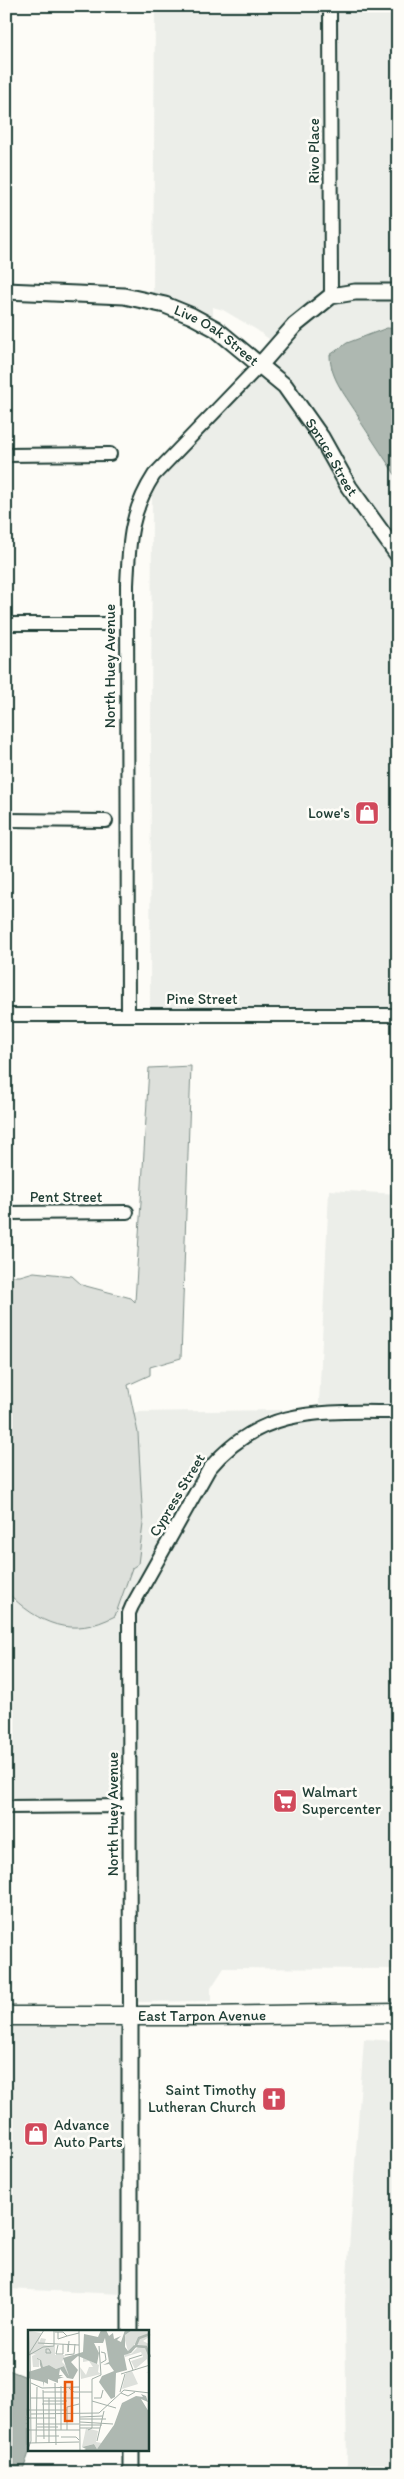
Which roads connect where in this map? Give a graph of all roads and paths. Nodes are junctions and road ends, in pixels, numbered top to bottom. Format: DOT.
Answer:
graph roads {
  1 [pos="330,6"];
  2 [pos="6,291"];
  3 [pos="398,292"];
  4 [pos="331,296"];
  5 [pos="260,365"];
  6 [pos="110,454"];
  7 [pos="6,455"];
  8 [pos="398,555"];
  9 [pos="6,624"];
  10 [pos="104,624"];
  11 [pos="6,820"];
  12 [pos="106,820"];
  13 [pos="6,1015"];
  14 [pos="128,1015"];
  15 [pos="398,1015"];
  16 [pos="127,1212"];
  17 [pos="6,1213"];
  18 [pos="398,1412"];
  19 [pos="129,1613"];
  20 [pos="129,1806"];
  21 [pos="6,1807"];
  22 [pos="398,2013"];
  23 [pos="130,2015"];
  24 [pos="6,2016"];
  25 [pos="130,2330"];
  26 [pos="131,2452"];
  27 [pos="131,2473"];
  1 -- 4 [label="street, Rivo Place"];
  2 -- 5 [label="street, Live Oak Street"];
  3 -- 4 [label="street"];
  4 -- 5 [label="street, Live Oak Street"];
  5 -- 8 [label="street, Spruce Street"];
  5 -- 14 [label="street, North Huey Avenue"];
  6 -- 7 [label="street"];
  9 -- 10 [label="street"];
  11 -- 12 [label="street"];
  13 -- 14 [label="street, Pine Street"];
  14 -- 15 [label="street, Pine Street"];
  16 -- 17 [label="street, Pent Street"];
  18 -- 19 [label="street, Cypress Street"];
  19 -- 20 [label="street, North Huey Avenue"];
  20 -- 21 [label="street"];
  20 -- 23 [label="street, North Huey Avenue"];
  22 -- 23 [label="main road, East Tarpon Avenue"];
  23 -- 24 [label="main road, East Tarpon Avenue"];
  23 -- 25 [label="street"];
  26 -- 27 [label="street"];
}
